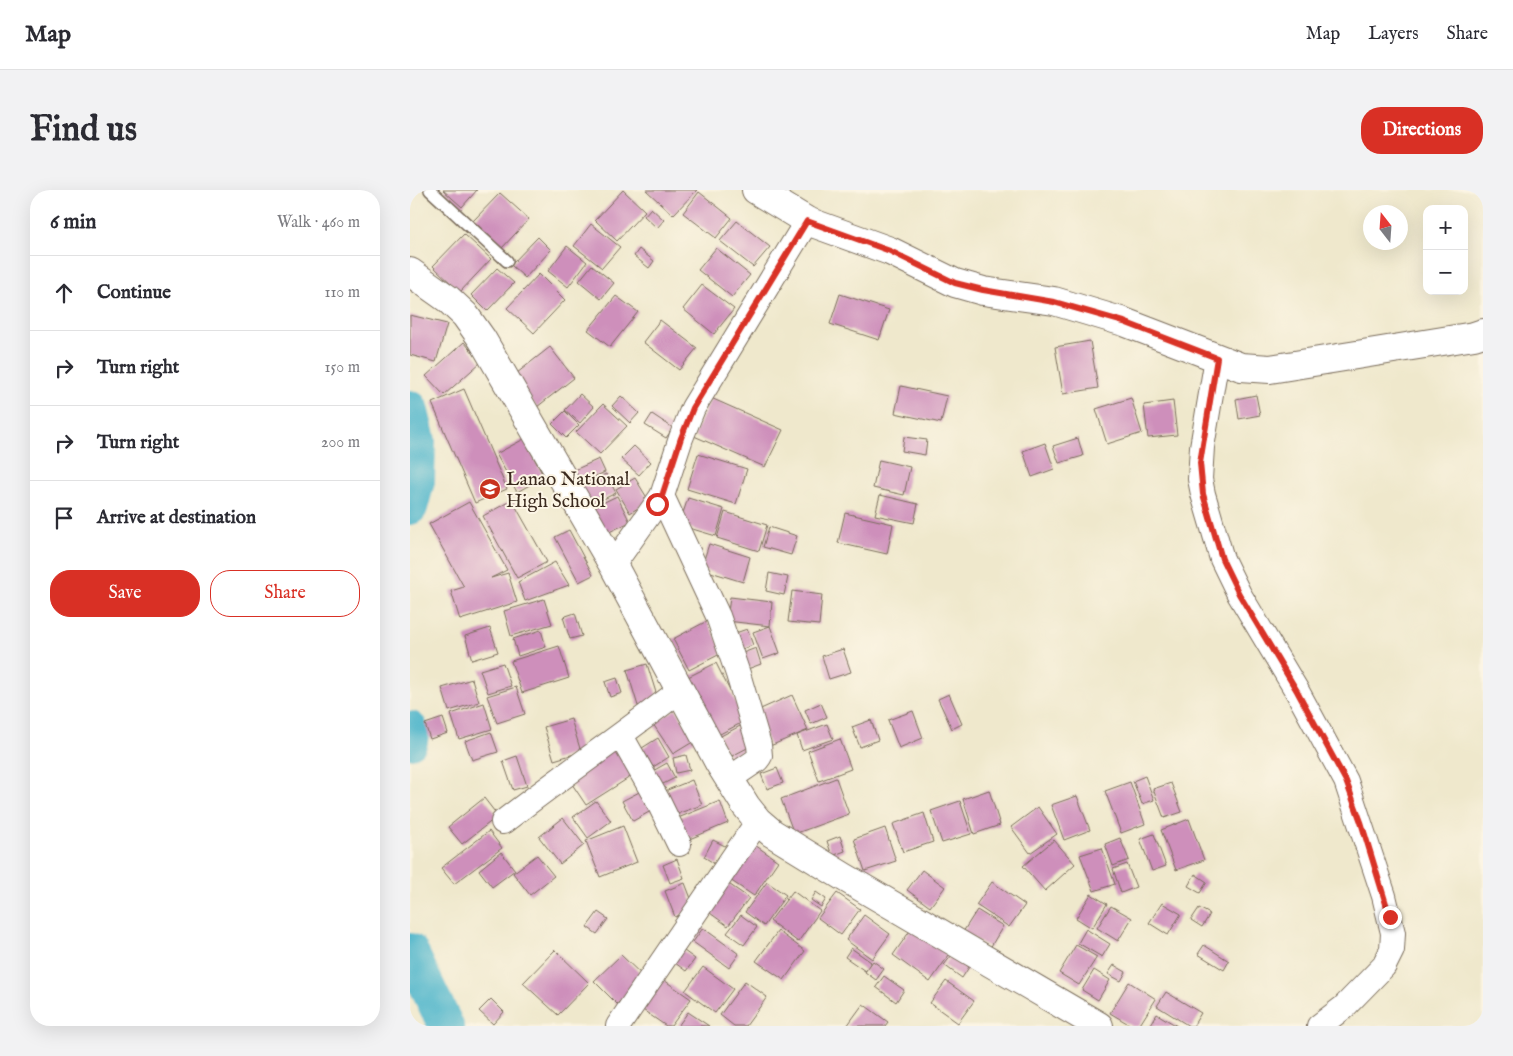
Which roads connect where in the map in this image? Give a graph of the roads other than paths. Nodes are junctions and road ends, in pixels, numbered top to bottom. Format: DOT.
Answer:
graph roads {
  1 [pos="430,190"];
  2 [pos="756,190"];
  3 [pos="807,221"];
  4 [pos="507,261"];
  5 [pos="410,272"];
  6 [pos="1483,333"];
  7 [pos="1217,358"];
  8 [pos="662,496"];
  9 [pos="613,565"];
  10 [pos="679,691"];
  11 [pos="621,736"];
  12 [pos="729,779"];
  13 [pos="758,821"];
  14 [pos="503,822"];
  15 [pos="679,844"];
  16 [pos="618,1026"];
  17 [pos="1099,1026"];
  18 [pos="1319,1026"];
  1 -- 4 [label="lane"];
  2 -- 3 [label="street"];
  3 -- 7 [label="street"];
  3 -- 8 [label="street"];
  5 -- 9 [label="street"];
  6 -- 7 [label="street"];
  7 -- 18 [label="street"];
  8 -- 9 [label="street"];
  8 -- 12 [label="street"];
  9 -- 10 [label="street"];
  10 -- 11 [label="street"];
  10 -- 12 [label="street"];
  11 -- 14 [label="street"];
  11 -- 15 [label="street"];
  12 -- 13 [label="street"];
  13 -- 16 [label="street"];
  13 -- 17 [label="street"];
}
